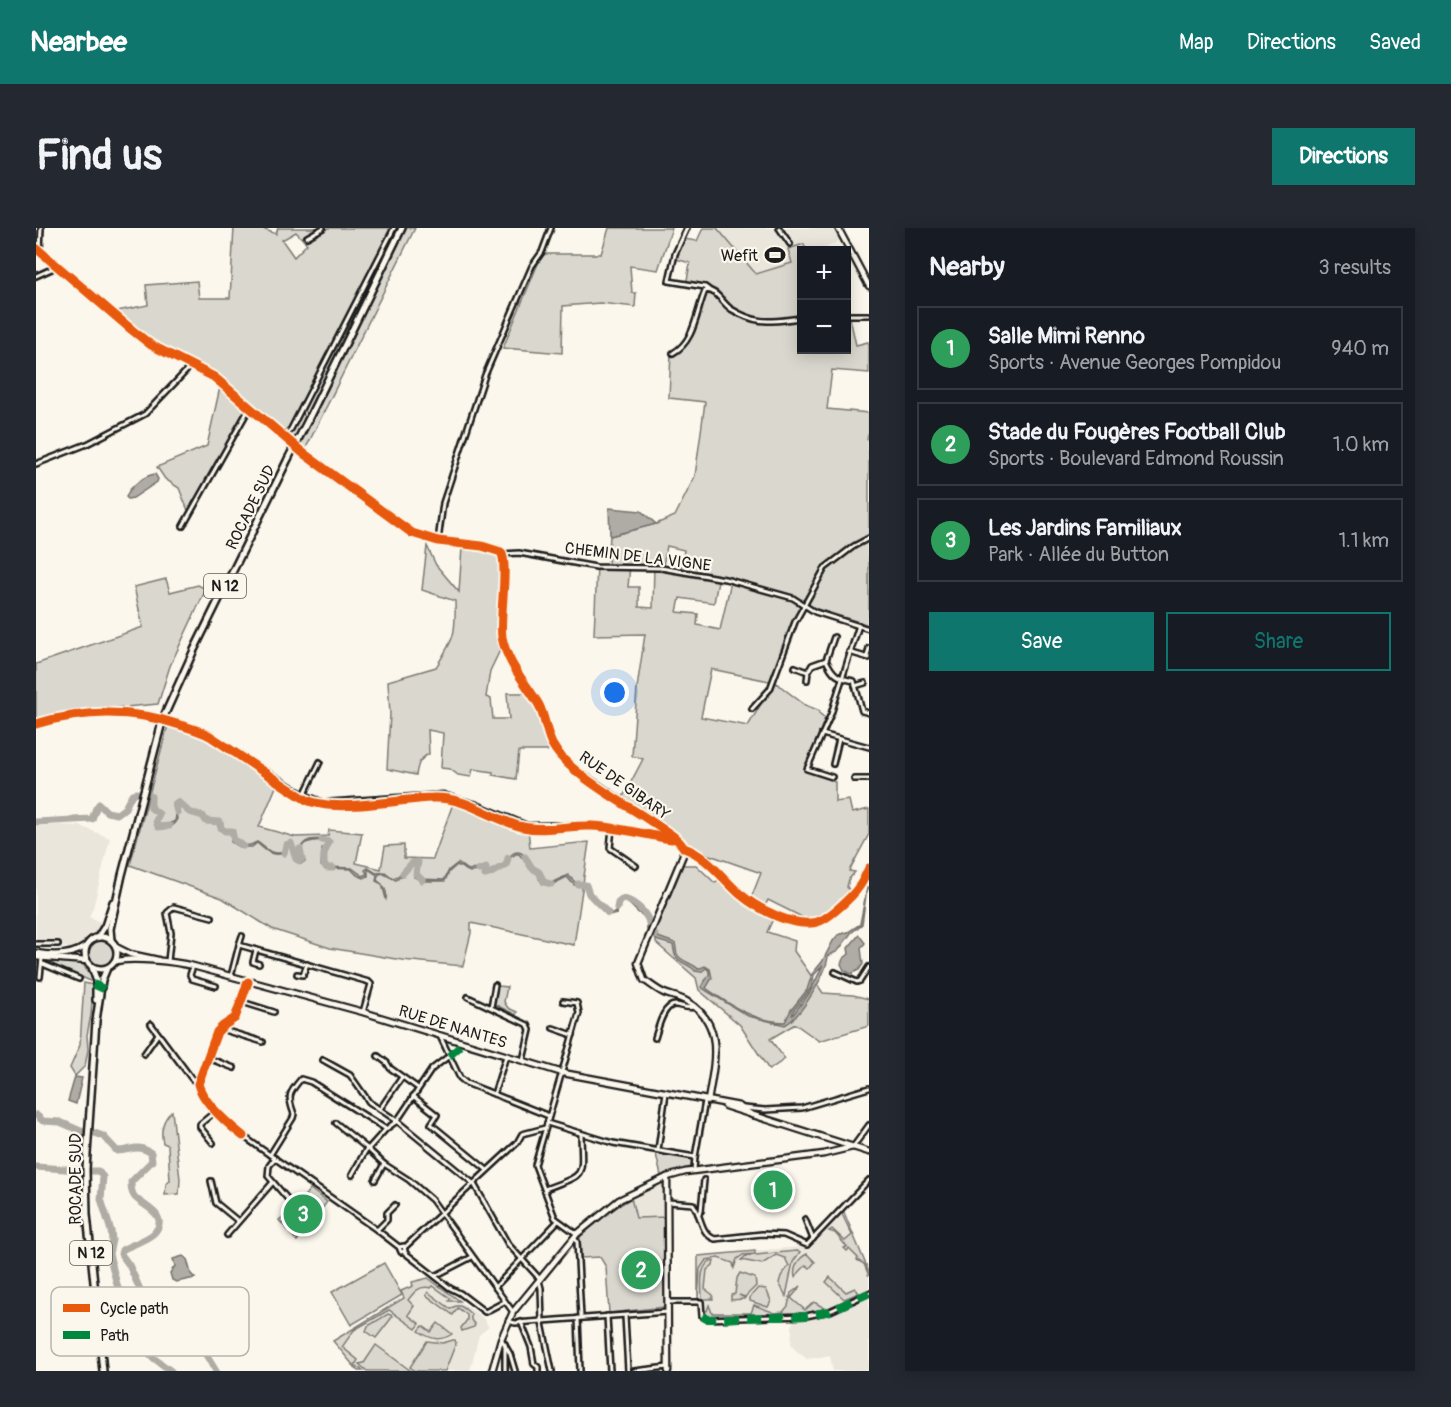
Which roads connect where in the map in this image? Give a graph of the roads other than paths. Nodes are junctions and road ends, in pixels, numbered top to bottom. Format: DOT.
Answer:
graph roads {
  1 [pos="41,228"];
  2 [pos="323,228"];
  3 [pos="394,228"];
  4 [pos="402,228"];
  5 [pos="551,228"];
  6 [pos="687,228"];
  7 [pos="779,228"];
  8 [pos="838,228"];
  9 [pos="307,237"];
  10 [pos="790,244"];
  11 [pos="38,250"];
  12 [pos="56,267"];
  13 [pos="36,276"];
  14 [pos="869,286"];
  15 [pos="709,290"];
  16 [pos="851,315"];
  17 [pos="869,315"];
  18 [pos="797,318"];
  19 [pos="673,353"];
  20 [pos="193,364"];
  21 [pos="250,407"];
  22 [pos="284,436"];
  23 [pos="36,464"];
  24 [pos="183,526"];
  25 [pos="869,538"];
  26 [pos="438,541"];
  27 [pos="503,554"];
  28 [pos="804,604"];
  29 [pos="859,625"];
  30 [pos="869,629"];
  31 [pos="834,637"];
  32 [pos="869,648"];
  33 [pos="849,652"];
  34 [pos="868,658"];
  35 [pos="826,660"];
  36 [pos="795,667"];
  37 [pos="808,672"];
  38 [pos="841,678"];
  39 [pos="807,680"];
  40 [pos="866,683"];
  41 [pos="855,686"];
  42 [pos="752,709"];
  43 [pos="869,713"];
  44 [pos="36,724"];
  45 [pos="822,734"];
  46 [pos="839,739"];
  47 [pos="869,747"];
  48 [pos="320,762"];
  49 [pos="833,764"];
  50 [pos="832,777"];
  51 [pos="855,779"];
  52 [pos="869,779"];
  53 [pos="304,795"];
  54 [pos="612,828"];
  55 [pos="675,838"];
  56 [pos="684,848"];
  57 [pos="636,866"];
  58 [pos="869,868"];
  59 [pos="122,875"];
  60 [pos="212,916"];
  61 [pos="242,936"];
  62 [pos="98,937"];
  63 [pos="111,940"];
  64 [pos="36,944"];
  65 [pos="58,944"];
  66 [pos="239,945"];
  67 [pos="86,946"];
  68 [pos="116,947"];
  69 [pos="256,950"];
  70 [pos="36,955"];
  71 [pos="44,959"];
  72 [pos="87,961"];
  73 [pos="161,961"];
  74 [pos="114,962"];
  75 [pos="168,962"];
  76 [pos="307,963"];
  77 [pos="259,964"];
  78 [pos="193,966"];
  79 [pos="92,967"];
  80 [pos="869,967"];
  81 [pos="106,968"];
  82 [pos="836,972"];
  83 [pos="297,974"];
  84 [pos="231,976"];
  85 [pos="40,977"];
  86 [pos="79,979"];
  87 [pos="249,982"];
  88 [pos="495,985"];
  89 [pos="216,986"];
  90 [pos="468,997"];
  91 [pos="563,1001"];
  92 [pos="242,1002"];
  93 [pos="491,1007"];
  94 [pos="696,1007"];
  95 [pos="274,1012"];
  96 [pos="363,1012"];
  97 [pos="96,1022"];
  98 [pos="151,1024"];
  99 [pos="223,1026"];
  100 [pos="553,1028"];
  101 [pos="158,1034"];
  102 [pos="440,1035"];
  103 [pos="573,1035"];
  104 [pos="655,1038"];
  105 [pos="263,1042"];
  106 [pos="144,1054"];
  107 [pos="506,1054"];
  108 [pos="378,1056"];
  109 [pos="449,1056"];
  110 [pos="208,1058"];
  111 [pos="323,1060"];
  112 [pos="523,1060"];
  113 [pos="234,1068"];
  114 [pos="562,1073"];
  115 [pos="402,1077"];
  116 [pos="198,1084"];
  117 [pos="418,1088"];
  118 [pos="869,1088"];
  119 [pos="666,1093"];
  120 [pos="494,1094"];
  121 [pos="413,1096"];
  122 [pos="706,1101"];
  123 [pos="744,1108"];
  124 [pos="380,1109"];
  125 [pos="216,1111"];
  126 [pos="752,1115"];
  127 [pos="549,1117"];
  128 [pos="397,1121"];
  129 [pos="336,1123"];
  130 [pos="547,1123"];
  131 [pos="869,1125"];
  132 [pos="545,1128"];
  133 [pos="386,1129"];
  134 [pos="581,1134"];
  135 [pos="830,1140"];
  136 [pos="213,1143"];
  137 [pos="853,1147"];
  138 [pos="367,1148"];
  139 [pos="658,1150"];
  140 [pos="869,1152"];
  141 [pos="828,1153"];
  142 [pos="270,1155"];
  143 [pos="695,1157"];
  144 [pos="275,1158"];
  145 [pos="384,1164"];
  146 [pos="488,1170"];
  147 [pos="694,1170"];
  148 [pos="352,1175"];
  149 [pos="667,1177"];
  150 [pos="375,1180"];
  151 [pos="704,1180"];
  152 [pos="869,1180"];
  153 [pos="211,1181"];
  154 [pos="273,1182"];
  155 [pos="474,1184"];
  156 [pos="544,1190"];
  157 [pos="668,1202"];
  158 [pos="291,1203"];
  159 [pos="395,1204"];
  160 [pos="442,1214"];
  161 [pos="698,1214"];
  162 [pos="805,1219"];
  163 [pos="238,1221"];
  164 [pos="558,1221"];
  165 [pos="377,1230"];
  166 [pos="226,1235"];
  167 [pos="575,1235"];
  168 [pos="813,1239"];
  169 [pos="405,1250"];
  170 [pos="472,1257"];
  171 [pos="522,1259"];
  172 [pos="435,1276"];
  173 [pos="538,1279"];
  174 [pos="95,1287"];
  175 [pos="495,1287"];
  176 [pos="869,1293"];
  177 [pos="504,1302"];
  178 [pos="669,1302"];
  179 [pos="513,1312"];
  180 [pos="669,1312"];
  181 [pos="625,1315"];
  182 [pos="607,1316"];
  183 [pos="580,1318"];
  184 [pos="542,1320"];
  185 [pos="508,1321"];
  186 [pos="521,1322"];
  187 [pos="501,1339"];
  188 [pos="505,1344"];
  189 [pos="102,1356"];
  190 [pos="668,1369"];
  191 [pos="103,1371"];
  192 [pos="492,1371"];
  193 [pos="505,1371"];
  194 [pos="515,1371"];
  195 [pos="538,1371"];
  196 [pos="552,1371"];
  197 [pos="580,1371"];
  198 [pos="610,1371"];
  199 [pos="628,1371"];
  200 [pos="634,1371"];
  1 -- 11 [label="street"];
  2 -- 9 [label="street"];
  3 -- 22 [label="street"];
  4 -- 59 [label="main road, ROCADE SUD / N 12, bridge"];
  5 -- 26 [label="street"];
  6 -- 15 [label="street"];
  7 -- 10 [label="street"];
  8 -- 14 [label="street"];
  11 -- 12 [label="street"];
  12 -- 13 [label="street"];
  12 -- 20 [label="street"];
  15 -- 18 [label="street"];
  15 -- 19 [label="street"];
  16 -- 17 [label="street"];
  20 -- 21 [label="street"];
  20 -- 23 [label="street"];
  21 -- 22 [label="street"];
  21 -- 24 [label="street"];
  22 -- 26 [label="street"];
  25 -- 28 [label="street"];
  26 -- 27 [label="street"];
  27 -- 28 [label="street, CHEMIN DE LA VIGNE"];
  27 -- 55 [label="street, RUE DE GIBARY"];
  28 -- 29 [label="street, CHEMIN DE LA VIGNE"];
  28 -- 42 [label="street"];
  29 -- 30 [label="street, CHEMIN DE LA VIGNE"];
  29 -- 33 [label="street"];
  31 -- 35 [label="street"];
  32 -- 34 [label="street"];
  33 -- 34 [label="street"];
  33 -- 38 [label="street"];
  35 -- 37 [label="street"];
  35 -- 38 [label="street"];
  36 -- 37 [label="street"];
  37 -- 39 [label="street"];
  38 -- 41 [label="street"];
  38 -- 45 [label="street"];
  40 -- 41 [label="street"];
  41 -- 43 [label="street"];
  44 -- 53 [label="street"];
  45 -- 46 [label="street"];
  45 -- 50 [label="street"];
  46 -- 47 [label="street"];
  46 -- 49 [label="street"];
  48 -- 53 [label="street"];
  51 -- 52 [label="street"];
  53 -- 54 [label="street"];
  54 -- 55 [label="street"];
  54 -- 57 [label="street"];
  55 -- 56 [label="street, RUE DE GIBARY"];
  56 -- 58 [label="street"];
  56 -- 94 [label="street"];
  59 -- 62 [label="main road, ROCADE SUD / N 12"];
  59 -- 63 [label="main road, ROCADE SUD / N 12"];
  60 -- 75 [label="street"];
  61 -- 66 [label="street"];
  62 -- 63 [label="main road"];
  62 -- 67 [label="main road"];
  63 -- 68 [label="main road"];
  64 -- 65 [label="street"];
  66 -- 69 [label="street"];
  66 -- 84 [label="street"];
  67 -- 71 [label="street"];
  67 -- 72 [label="main road"];
  68 -- 73 [label="street, RUE DE NANTES"];
  68 -- 74 [label="main road"];
  69 -- 76 [label="street"];
  69 -- 77 [label="street"];
  70 -- 71 [label="street"];
  71 -- 72 [label="street"];
  71 -- 85 [label="street"];
  71 -- 86 [label="street"];
  72 -- 79 [label="main road"];
  73 -- 74 [label="street, RUE DE NANTES"];
  73 -- 75 [label="street, RUE DE NANTES"];
  74 -- 81 [label="main road"];
  75 -- 78 [label="street, RUE DE NANTES"];
  76 -- 83 [label="street"];
  76 -- 96 [label="street"];
  78 -- 84 [label="street, RUE DE NANTES"];
  78 -- 89 [label="street"];
  79 -- 81 [label="main road"];
  79 -- 97 [label="main road, ROCADE SUD / N 12"];
  80 -- 82 [label="street"];
  81 -- 97 [label="main road, ROCADE SUD / N 12"];
  84 -- 87 [label="street, RUE DE NANTES"];
  87 -- 92 [label="street"];
  87 -- 96 [label="street, RUE DE NANTES"];
  88 -- 93 [label="street"];
  90 -- 93 [label="street"];
  91 -- 103 [label="street"];
  92 -- 95 [label="street"];
  92 -- 99 [label="street"];
  93 -- 112 [label="street"];
  94 -- 104 [label="street"];
  94 -- 122 [label="street"];
  96 -- 102 [label="street, RUE DE NANTES"];
  97 -- 174 [label="main road, ROCADE SUD / N 12"];
  98 -- 101 [label="street"];
  99 -- 105 [label="street"];
  99 -- 110 [label="street"];
  100 -- 103 [label="street"];
  101 -- 106 [label="street"];
  101 -- 116 [label="street"];
  102 -- 107 [label="street, RUE DE NANTES"];
  102 -- 109 [label="street"];
  103 -- 114 [label="street"];
  107 -- 112 [label="street, RUE DE NANTES"];
  107 -- 120 [label="street"];
  108 -- 115 [label="street"];
  109 -- 117 [label="street"];
  109 -- 120 [label="street"];
  110 -- 113 [label="street"];
  110 -- 116 [label="street"];
  111 -- 124 [label="street"];
  112 -- 114 [label="street, RUE DE NANTES"];
  114 -- 119 [label="street, RUE DE NANTES"];
  114 -- 127 [label="street"];
  115 -- 117 [label="street"];
  115 -- 124 [label="street"];
  116 -- 125 [label="street"];
  117 -- 121 [label="street"];
  118 -- 123 [label="street"];
  119 -- 122 [label="street, RUE DE NANTES"];
  119 -- 139 [label="street"];
  120 -- 127 [label="street"];
  121 -- 128 [label="street"];
  121 -- 146 [label="street"];
  122 -- 123 [label="street, RUE DE NANTES"];
  122 -- 126 [label="street, RUE DE NANTES"];
  122 -- 143 [label="street"];
  123 -- 126 [label="street, RUE DE NANTES"];
  124 -- 128 [label="street"];
  125 -- 136 [label="street"];
  125 -- 142 [label="street"];
  126 -- 135 [label="street, RUE DE NANTES"];
  127 -- 130 [label="street"];
  128 -- 133 [label="street"];
  128 -- 155 [label="street"];
  129 -- 138 [label="street"];
  130 -- 132 [label="street"];
  130 -- 134 [label="street"];
  131 -- 137 [label="street"];
  132 -- 146 [label="street"];
  132 -- 156 [label="street"];
  133 -- 138 [label="street"];
  133 -- 142 [label="street"];
  134 -- 139 [label="street"];
  134 -- 156 [label="street"];
  135 -- 137 [label="street, RUE DE NANTES"];
  135 -- 141 [label="street"];
  137 -- 140 [label="street, RUE DE NANTES"];
  137 -- 141 [label="street"];
  138 -- 145 [label="street"];
  138 -- 148 [label="street"];
  139 -- 143 [label="street"];
  141 -- 147 [label="street"];
  142 -- 144 [label="street"];
  143 -- 147 [label="street"];
  144 -- 154 [label="street"];
  144 -- 165 [label="street"];
  145 -- 150 [label="street"];
  145 -- 160 [label="street"];
  146 -- 155 [label="street"];
  147 -- 149 [label="street"];
  149 -- 157 [label="street"];
  149 -- 167 [label="street"];
  151 -- 161 [label="street"];
  152 -- 168 [label="street"];
  153 -- 163 [label="street"];
  154 -- 158 [label="street"];
  154 -- 163 [label="street"];
  155 -- 160 [label="street"];
  155 -- 171 [label="street"];
  156 -- 164 [label="street"];
  157 -- 161 [label="street"];
  157 -- 178 [label="street"];
  159 -- 165 [label="street"];
  160 -- 169 [label="street"];
  160 -- 170 [label="street"];
  161 -- 168 [label="street"];
  162 -- 168 [label="street"];
  163 -- 166 [label="street"];
  164 -- 167 [label="street"];
  164 -- 171 [label="street"];
  165 -- 169 [label="street"];
  167 -- 173 [label="street"];
  167 -- 183 [label="street"];
  169 -- 172 [label="street"];
  170 -- 172 [label="street"];
  170 -- 175 [label="street"];
  171 -- 173 [label="street"];
  171 -- 175 [label="street"];
  172 -- 177 [label="street"];
  173 -- 179 [label="street"];
  173 -- 184 [label="street"];
  175 -- 177 [label="street"];
  176 -- 178 [label="street"];
  177 -- 179 [label="street"];
  178 -- 180 [label="street"];
  179 -- 185 [label="street"];
  180 -- 181 [label="street"];
  180 -- 190 [label="street"];
  181 -- 182 [label="street"];
  181 -- 199 [label="street"];
  182 -- 183 [label="street"];
  182 -- 198 [label="street"];
  183 -- 184 [label="street"];
  183 -- 197 [label="street"];
  184 -- 186 [label="street"];
  184 -- 196 [label="street"];
  185 -- 186 [label="street"];
  185 -- 187 [label="street"];
  186 -- 195 [label="street"];
  187 -- 188 [label="street"];
  187 -- 192 [label="street"];
  188 -- 193 [label="street"];
  188 -- 194 [label="street"];
  189 -- 191 [label="main road, ROCADE SUD / N 12"];
  190 -- 200 [label="street"];
}
